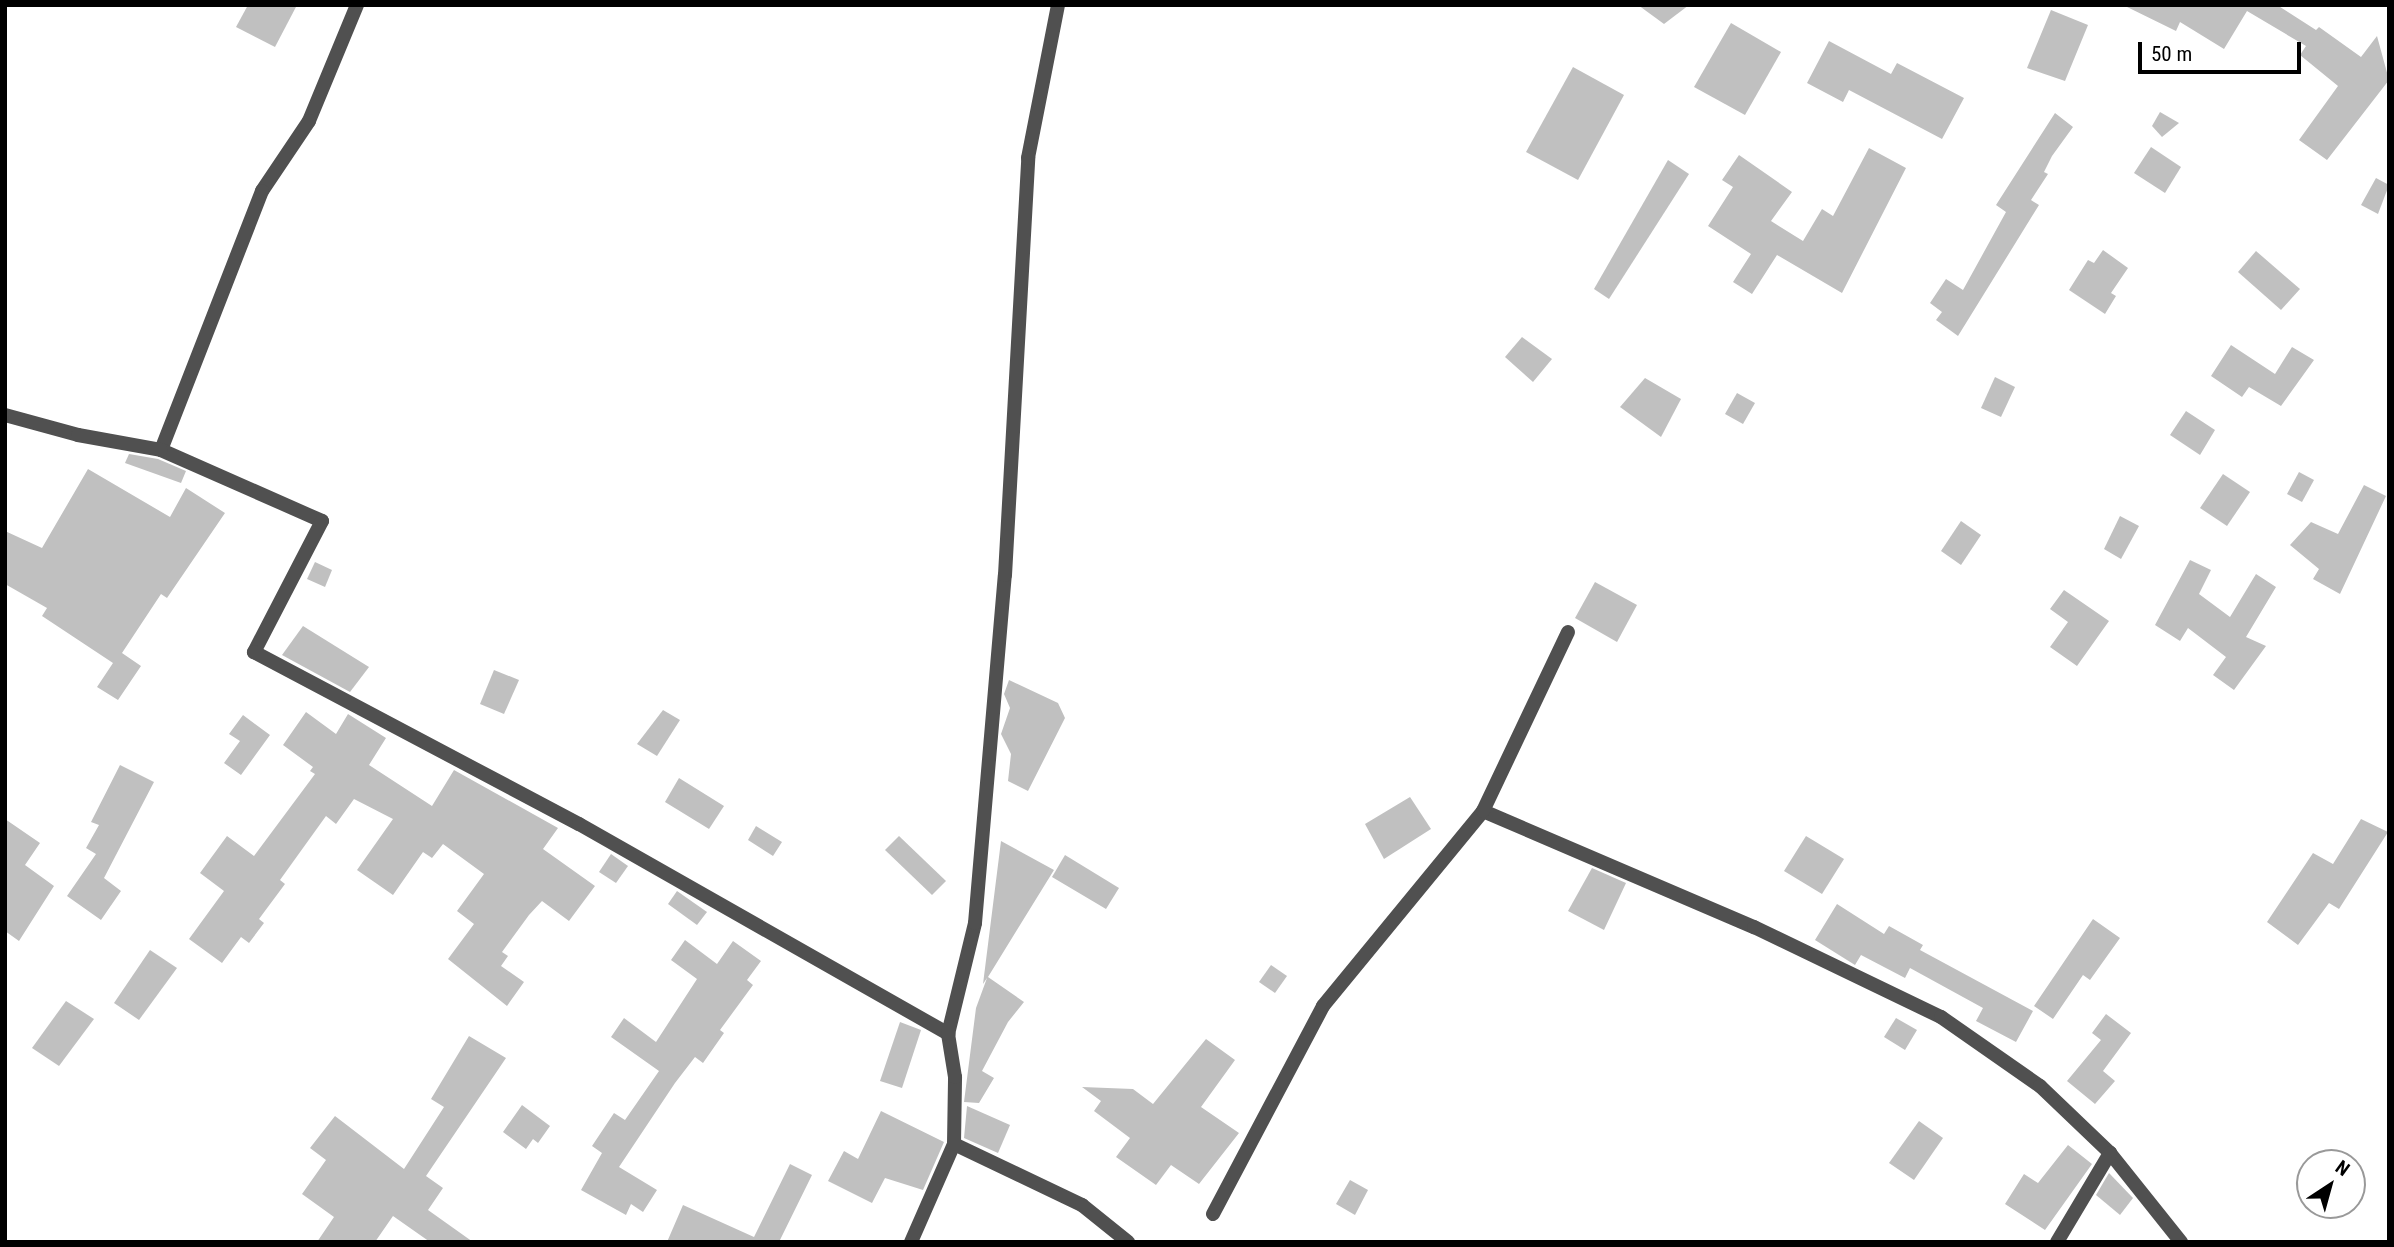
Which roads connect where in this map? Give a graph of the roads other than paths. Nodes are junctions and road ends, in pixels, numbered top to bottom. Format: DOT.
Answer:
graph roads {
  1 [pos="357,5"];
  2 [pos="1058,5"];
  3 [pos="5,415"];
  4 [pos="161,450"];
  5 [pos="1568,632"];
  6 [pos="1483,811"];
  7 [pos="948,1034"];
  8 [pos="954,1144"];
  9 [pos="2110,1153"];
  10 [pos="1213,1214"];
  11 [pos="911,1242"];
  12 [pos="1128,1242"];
  13 [pos="2057,1242"];
  14 [pos="2181,1242"];
  1 -- 4 [label="street"];
  2 -- 7 [label="street"];
  3 -- 4 [label="street"];
  4 -- 7 [label="street"];
  5 -- 6 [label="street"];
  6 -- 9 [label="street"];
  6 -- 10 [label="street"];
  7 -- 8 [label="street"];
  8 -- 11 [label="street"];
  8 -- 12 [label="street"];
  9 -- 13 [label="street"];
  9 -- 14 [label="street"];
}
